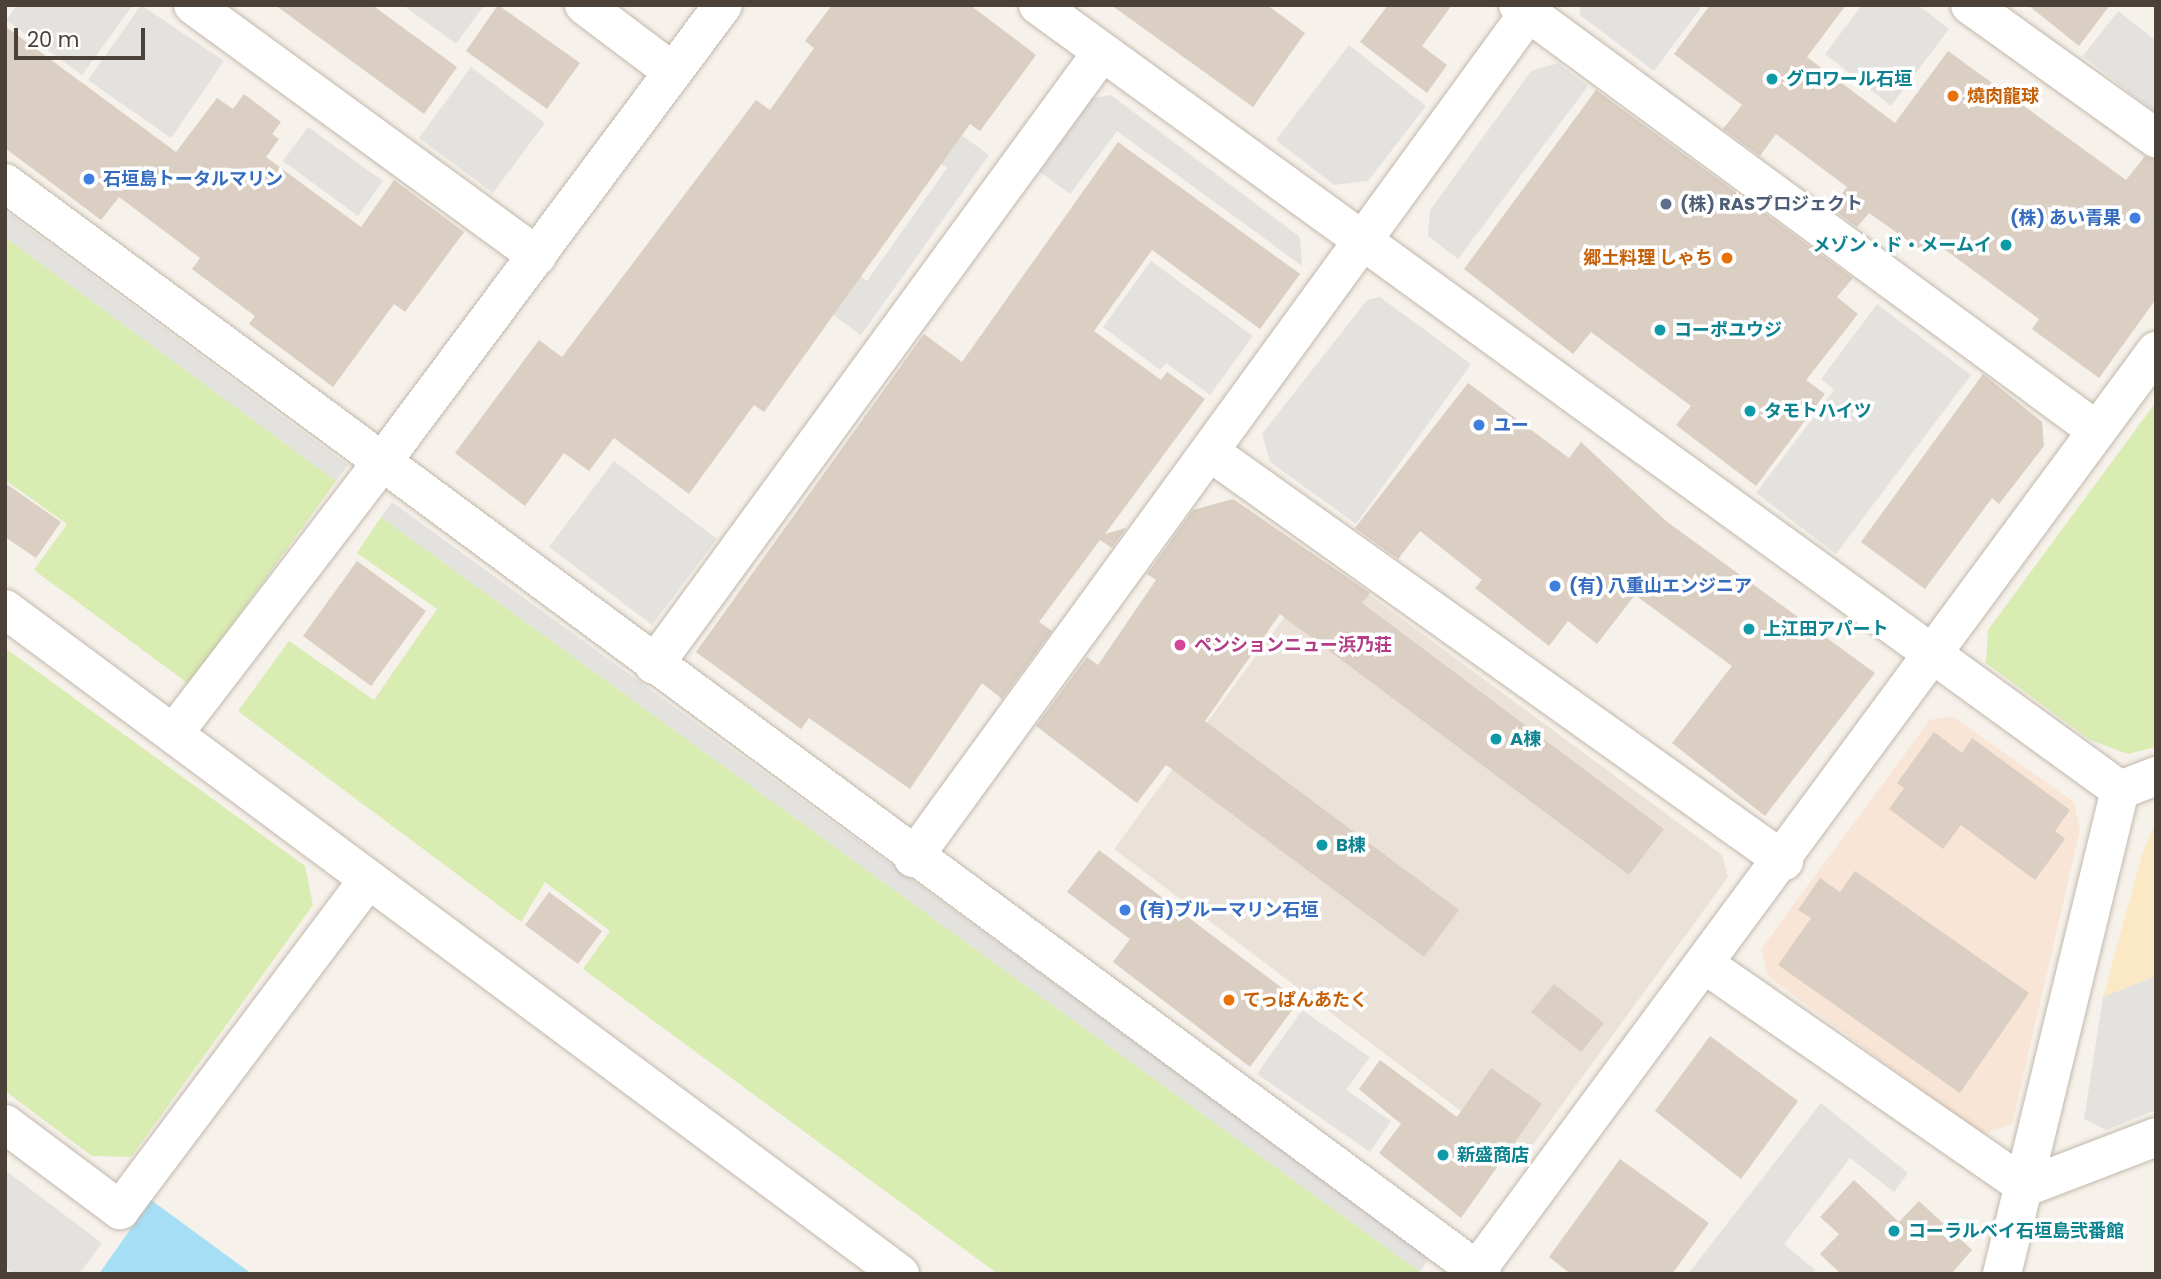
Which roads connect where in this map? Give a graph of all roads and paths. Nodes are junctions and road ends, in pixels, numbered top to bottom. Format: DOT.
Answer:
graph roads {
  1 [pos="193,5"];
  2 [pos="584,5"];
  3 [pos="723,5"];
  4 [pos="1038,5"];
  5 [pos="1970,5"];
  6 [pos="1527,8"];
  7 [pos="1102,52"];
  8 [pos="673,72"];
  9 [pos="2156,138"];
  10 [pos="5,183"];
  11 [pos="1366,243"];
  12 [pos="537,256"];
  13 [pos="2156,351"];
  14 [pos="2096,430"];
  15 [pos="1210,452"];
  16 [pos="382,462"];
  17 [pos="5,609"];
  18 [pos="1933,658"];
  19 [pos="654,665"];
  20 [pos="174,733"];
  21 [pos="2156,776"];
  22 [pos="2120,790"];
  23 [pos="913,858"];
  24 [pos="1784,862"];
  25 [pos="367,881"];
  26 [pos="1707,966"];
  27 [pos="5,1124"];
  28 [pos="2156,1137"];
  29 [pos="2026,1187"];
  30 [pos="1478,1273"];
  31 [pos="900,1274"];
  32 [pos="2002,1274"];
  1 -- 12 [label="street"];
  2 -- 8 [label="street"];
  3 -- 8 [label="street"];
  4 -- 7 [label="street"];
  5 -- 9 [label="street"];
  6 -- 11 [label="street"];
  6 -- 14 [label="street"];
  7 -- 11 [label="street"];
  7 -- 19 [label="street"];
  8 -- 12 [label="street"];
  10 -- 16 [label="street"];
  11 -- 15 [label="street"];
  11 -- 18 [label="street"];
  12 -- 16 [label="street"];
  13 -- 14 [label="street"];
  14 -- 18 [label="street"];
  15 -- 23 [label="street"];
  15 -- 24 [label="street"];
  16 -- 19 [label="street"];
  16 -- 20 [label="street"];
  17 -- 20 [label="street"];
  18 -- 22 [label="street"];
  18 -- 24 [label="street"];
  19 -- 23 [label="street"];
  20 -- 25 [label="street"];
  21 -- 22 [label="street"];
  22 -- 29 [label="street"];
  23 -- 30 [label="street"];
  24 -- 26 [label="street"];
  25 -- 27 [label="street"];
  25 -- 31 [label="street"];
  26 -- 29 [label="street"];
  26 -- 30 [label="street"];
  28 -- 29 [label="street"];
  29 -- 32 [label="street"];
}
